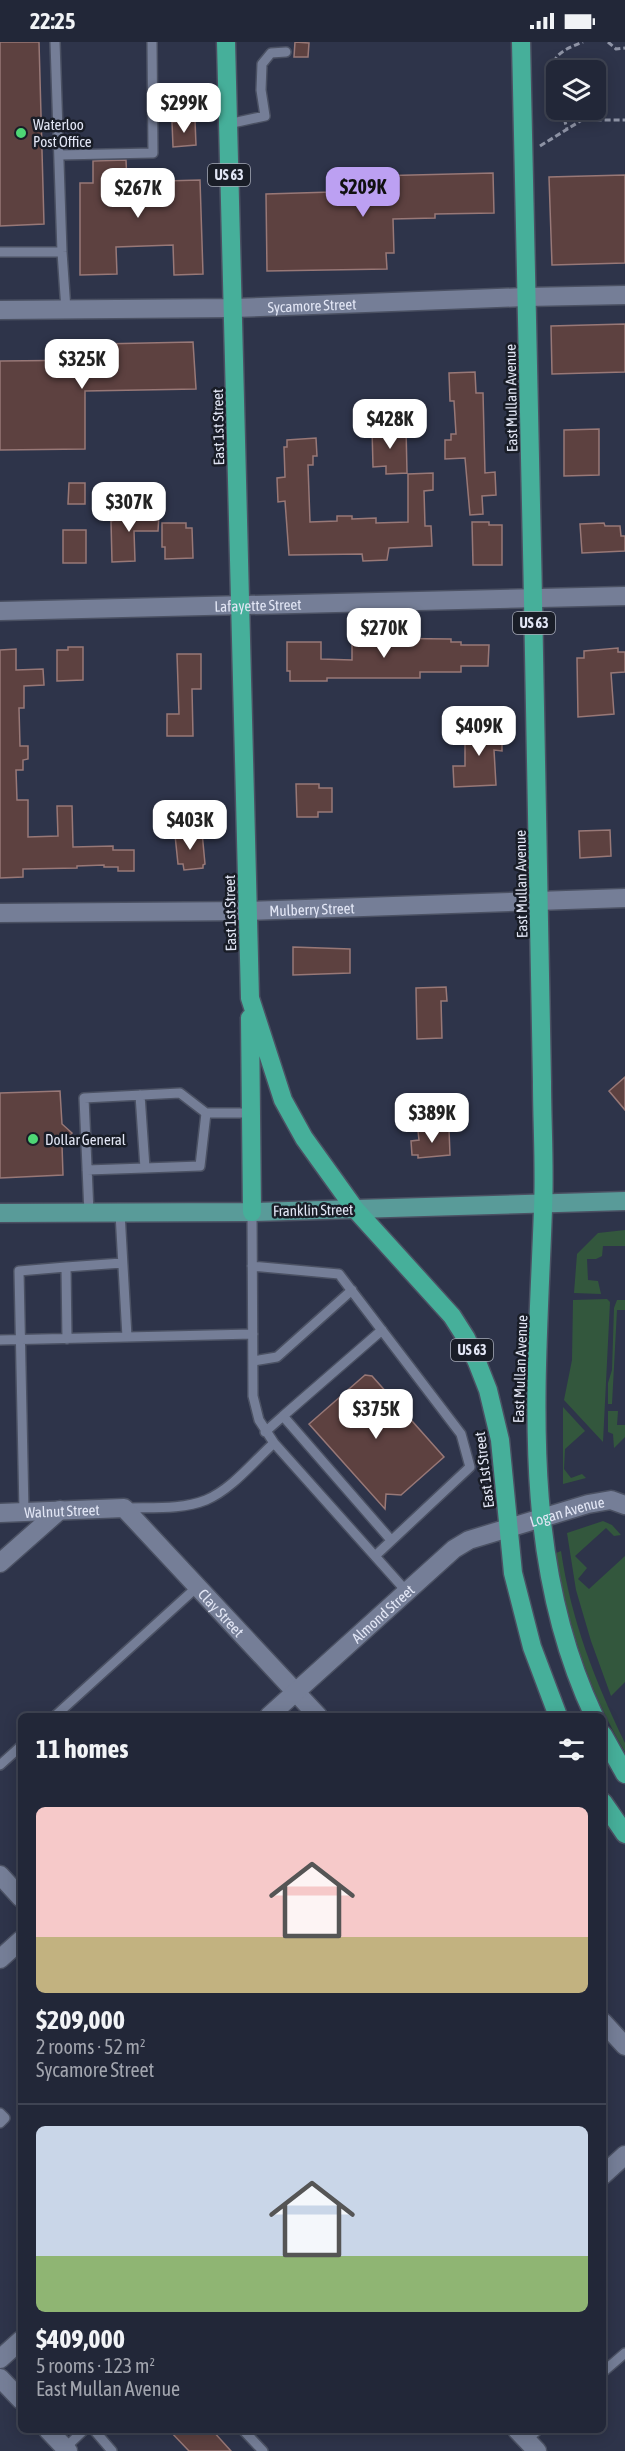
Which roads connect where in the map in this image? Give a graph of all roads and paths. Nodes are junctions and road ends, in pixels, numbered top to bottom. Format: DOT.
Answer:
graph roads {
  1 [pos="55,42"];
  2 [pos="152,42"];
  3 [pos="226,42"];
  4 [pos="521,42"];
  5 [pos="583,42"];
  6 [pos="608,42"];
  7 [pos="625,48"];
  8 [pos="286,52"];
  9 [pos="555,60"];
  10 [pos="565,120"];
  11 [pos="625,120"];
  12 [pos="228,124"];
  13 [pos="567,129"];
  14 [pos="60,155"];
  15 [pos="524,156"];
  16 [pos="0,252"];
  17 [pos="62,252"];
  18 [pos="625,295"];
  19 [pos="526,297"];
  20 [pos="233,308"];
  21 [pos="0,310"];
  22 [pos="66,310"];
  23 [pos="625,596"];
  24 [pos="534,598"];
  25 [pos="240,605"];
  26 [pos="0,611"];
  27 [pos="625,898"];
  28 [pos="539,900"];
  29 [pos="248,911"];
  30 [pos="0,913"];
  31 [pos="250,999"];
  32 [pos="140,1095"];
  33 [pos="206,1113"];
  34 [pos="249,1113"];
  35 [pos="145,1168"];
  36 [pos="87,1170"];
  37 [pos="625,1201"];
  38 [pos="544,1204"];
  39 [pos="355,1209"];
  40 [pos="120,1212"];
  41 [pos="252,1212"];
  42 [pos="89,1213"];
  43 [pos="0,1214"];
  44 [pos="122,1263"];
  45 [pos="252,1266"];
  46 [pos="66,1267"];
  47 [pos="352,1290"];
  48 [pos="382,1330"];
  49 [pos="253,1334"];
  50 [pos="127,1337"];
  51 [pos="19,1339"];
  52 [pos="67,1339"];
  53 [pos="0,1340"];
  54 [pos="253,1361"];
  55 [pos="283,1416"];
  56 [pos="265,1432"];
  57 [pos="273,1443"];
  58 [pos="625,1505"];
  59 [pos="124,1508"];
  60 [pos="60,1510"];
  61 [pos="24,1512"];
  62 [pos="0,1513"];
  63 [pos="541,1517"];
  64 [pos="508,1528"];
  65 [pos="391,1540"];
  66 [pos="375,1556"];
  67 [pos="0,1563"];
  68 [pos="197,1587"];
  69 [pos="407,1592"];
  70 [pos="296,1692"];
  71 [pos="58,1713"];
  72 [pos="272,1713"];
  73 [pos="315,1713"];
  74 [pos="557,1713"];
  75 [pos="593,1713"];
  76 [pos="606,1740"];
  77 [pos="18,1749"];
  78 [pos="0,1765"];
  79 [pos="625,1774"];
  80 [pos="606,1806"];
  81 [pos="625,1834"];
  82 [pos="0,1875"];
  83 [pos="18,1895"];
  84 [pos="18,1943"];
  85 [pos="0,1959"];
  86 [pos="606,2025"];
  87 [pos="625,2046"];
  88 [pos="0,2113"];
  89 [pos="0,2122"];
  90 [pos="625,2155"];
  91 [pos="606,2172"];
  92 [pos="18,2343"];
  93 [pos="625,2353"];
  94 [pos="0,2359"];
  95 [pos="606,2369"];
  96 [pos="0,2378"];
  97 [pos="18,2397"];
  98 [pos="51,2433"];
  99 [pos="81,2433"];
  100 [pos="97,2433"];
  101 [pos="246,2433"];
  102 [pos="66,2449"];
  103 [pos="112,2451"];
  104 [pos="263,2451"];
  1 -- 14 [label="lane"];
  2 -- 14 [label="lane"];
  3 -- 12 [label="highway, East 1st Street / US 63"];
  4 -- 15 [label="highway, East Mullan Avenue / US 63"];
  5 -- 9 [label="path"];
  6 -- 7 [label="path"];
  8 -- 12 [label="lane"];
  10 -- 13 [label="path"];
  11 -- 13 [label="path"];
  12 -- 20 [label="highway, East 1st Street / US 63"];
  13 -- 15 [label="path"];
  14 -- 17 [label="lane"];
  15 -- 19 [label="highway, East Mullan Avenue / US 63"];
  16 -- 17 [label="lane"];
  17 -- 22 [label="lane"];
  18 -- 19 [label="street, Sycamore Street"];
  19 -- 20 [label="street, Sycamore Street"];
  19 -- 24 [label="highway, East Mullan Avenue / US 63"];
  20 -- 22 [label="street, Sycamore Street"];
  20 -- 25 [label="highway, East 1st Street / US 63"];
  21 -- 22 [label="street, Sycamore Street"];
  23 -- 24 [label="street, Lafayette Street"];
  24 -- 25 [label="street, Lafayette Street"];
  24 -- 28 [label="highway, East Mullan Avenue / US 63"];
  25 -- 26 [label="street, Lafayette Street"];
  25 -- 29 [label="highway, East 1st Street / US 63"];
  27 -- 28 [label="street, Mulberry Street"];
  28 -- 29 [label="street, Mulberry Street"];
  28 -- 38 [label="highway, East Mullan Avenue / US 63"];
  29 -- 30 [label="street, Mulberry Street"];
  29 -- 31 [label="highway, East 1st Street / US 63"];
  31 -- 34 [label="highway"];
  31 -- 39 [label="highway, East 1st Street / US 63"];
  32 -- 33 [label="lane"];
  32 -- 35 [label="lane"];
  32 -- 36 [label="lane"];
  33 -- 34 [label="lane"];
  33 -- 35 [label="lane"];
  34 -- 41 [label="highway"];
  35 -- 36 [label="lane"];
  36 -- 42 [label="lane"];
  37 -- 38 [label="main road, Franklin Street"];
  38 -- 39 [label="main road, Franklin Street"];
  38 -- 63 [label="highway, East Mullan Avenue / US 63"];
  39 -- 41 [label="main road, Franklin Street"];
  39 -- 64 [label="highway, East 1st Street / US 63"];
  40 -- 41 [label="main road, Franklin Street"];
  40 -- 42 [label="main road, Franklin Street"];
  40 -- 44 [label="lane"];
  41 -- 45 [label="lane"];
  42 -- 43 [label="main road, Franklin Street"];
  44 -- 46 [label="lane"];
  44 -- 50 [label="lane"];
  45 -- 47 [label="lane"];
  45 -- 49 [label="lane"];
  46 -- 51 [label="lane"];
  46 -- 52 [label="lane"];
  47 -- 48 [label="lane"];
  47 -- 54 [label="lane"];
  48 -- 55 [label="lane"];
  48 -- 65 [label="lane"];
  49 -- 50 [label="lane"];
  49 -- 54 [label="lane"];
  50 -- 52 [label="lane"];
  51 -- 52 [label="lane"];
  51 -- 53 [label="lane"];
  51 -- 61 [label="lane"];
  54 -- 56 [label="lane"];
  55 -- 56 [label="lane"];
  55 -- 65 [label="lane"];
  56 -- 57 [label="lane"];
  57 -- 59 [label="lane"];
  57 -- 66 [label="lane"];
  58 -- 63 [label="street, Logan Avenue"];
  59 -- 60 [label="street, Walnut Street"];
  59 -- 68 [label="street, Clay Street"];
  60 -- 61 [label="street, Walnut Street"];
  60 -- 67 [label="street"];
  61 -- 62 [label="street, Walnut Street"];
  63 -- 64 [label="street, Logan Avenue"];
  63 -- 75 [label="highway, East Mullan Avenue / US 63"];
  64 -- 69 [label="street, Almond Street"];
  64 -- 74 [label="highway, US 63"];
  65 -- 66 [label="lane"];
  66 -- 69 [label="lane"];
  68 -- 70 [label="street, Clay Street"];
  68 -- 71 [label="lane"];
  69 -- 70 [label="street, Almond Street"];
  70 -- 72 [label="street, Almond Street"];
  70 -- 73 [label="street, Clay Street"];
  76 -- 79 [label="highway"];
  77 -- 78 [label="lane"];
  80 -- 81 [label="highway"];
  82 -- 83 [label="street"];
  84 -- 85 [label="street"];
  86 -- 87 [label="street"];
  88 -- 89 [label="lane"];
  90 -- 91 [label="street"];
  92 -- 94 [label="street"];
  93 -- 95 [label="lane"];
  96 -- 97 [label="street"];
  98 -- 102 [label="street"];
  99 -- 102 [label="lane"];
  100 -- 103 [label="lane"];
  101 -- 104 [label="lane"];
}
